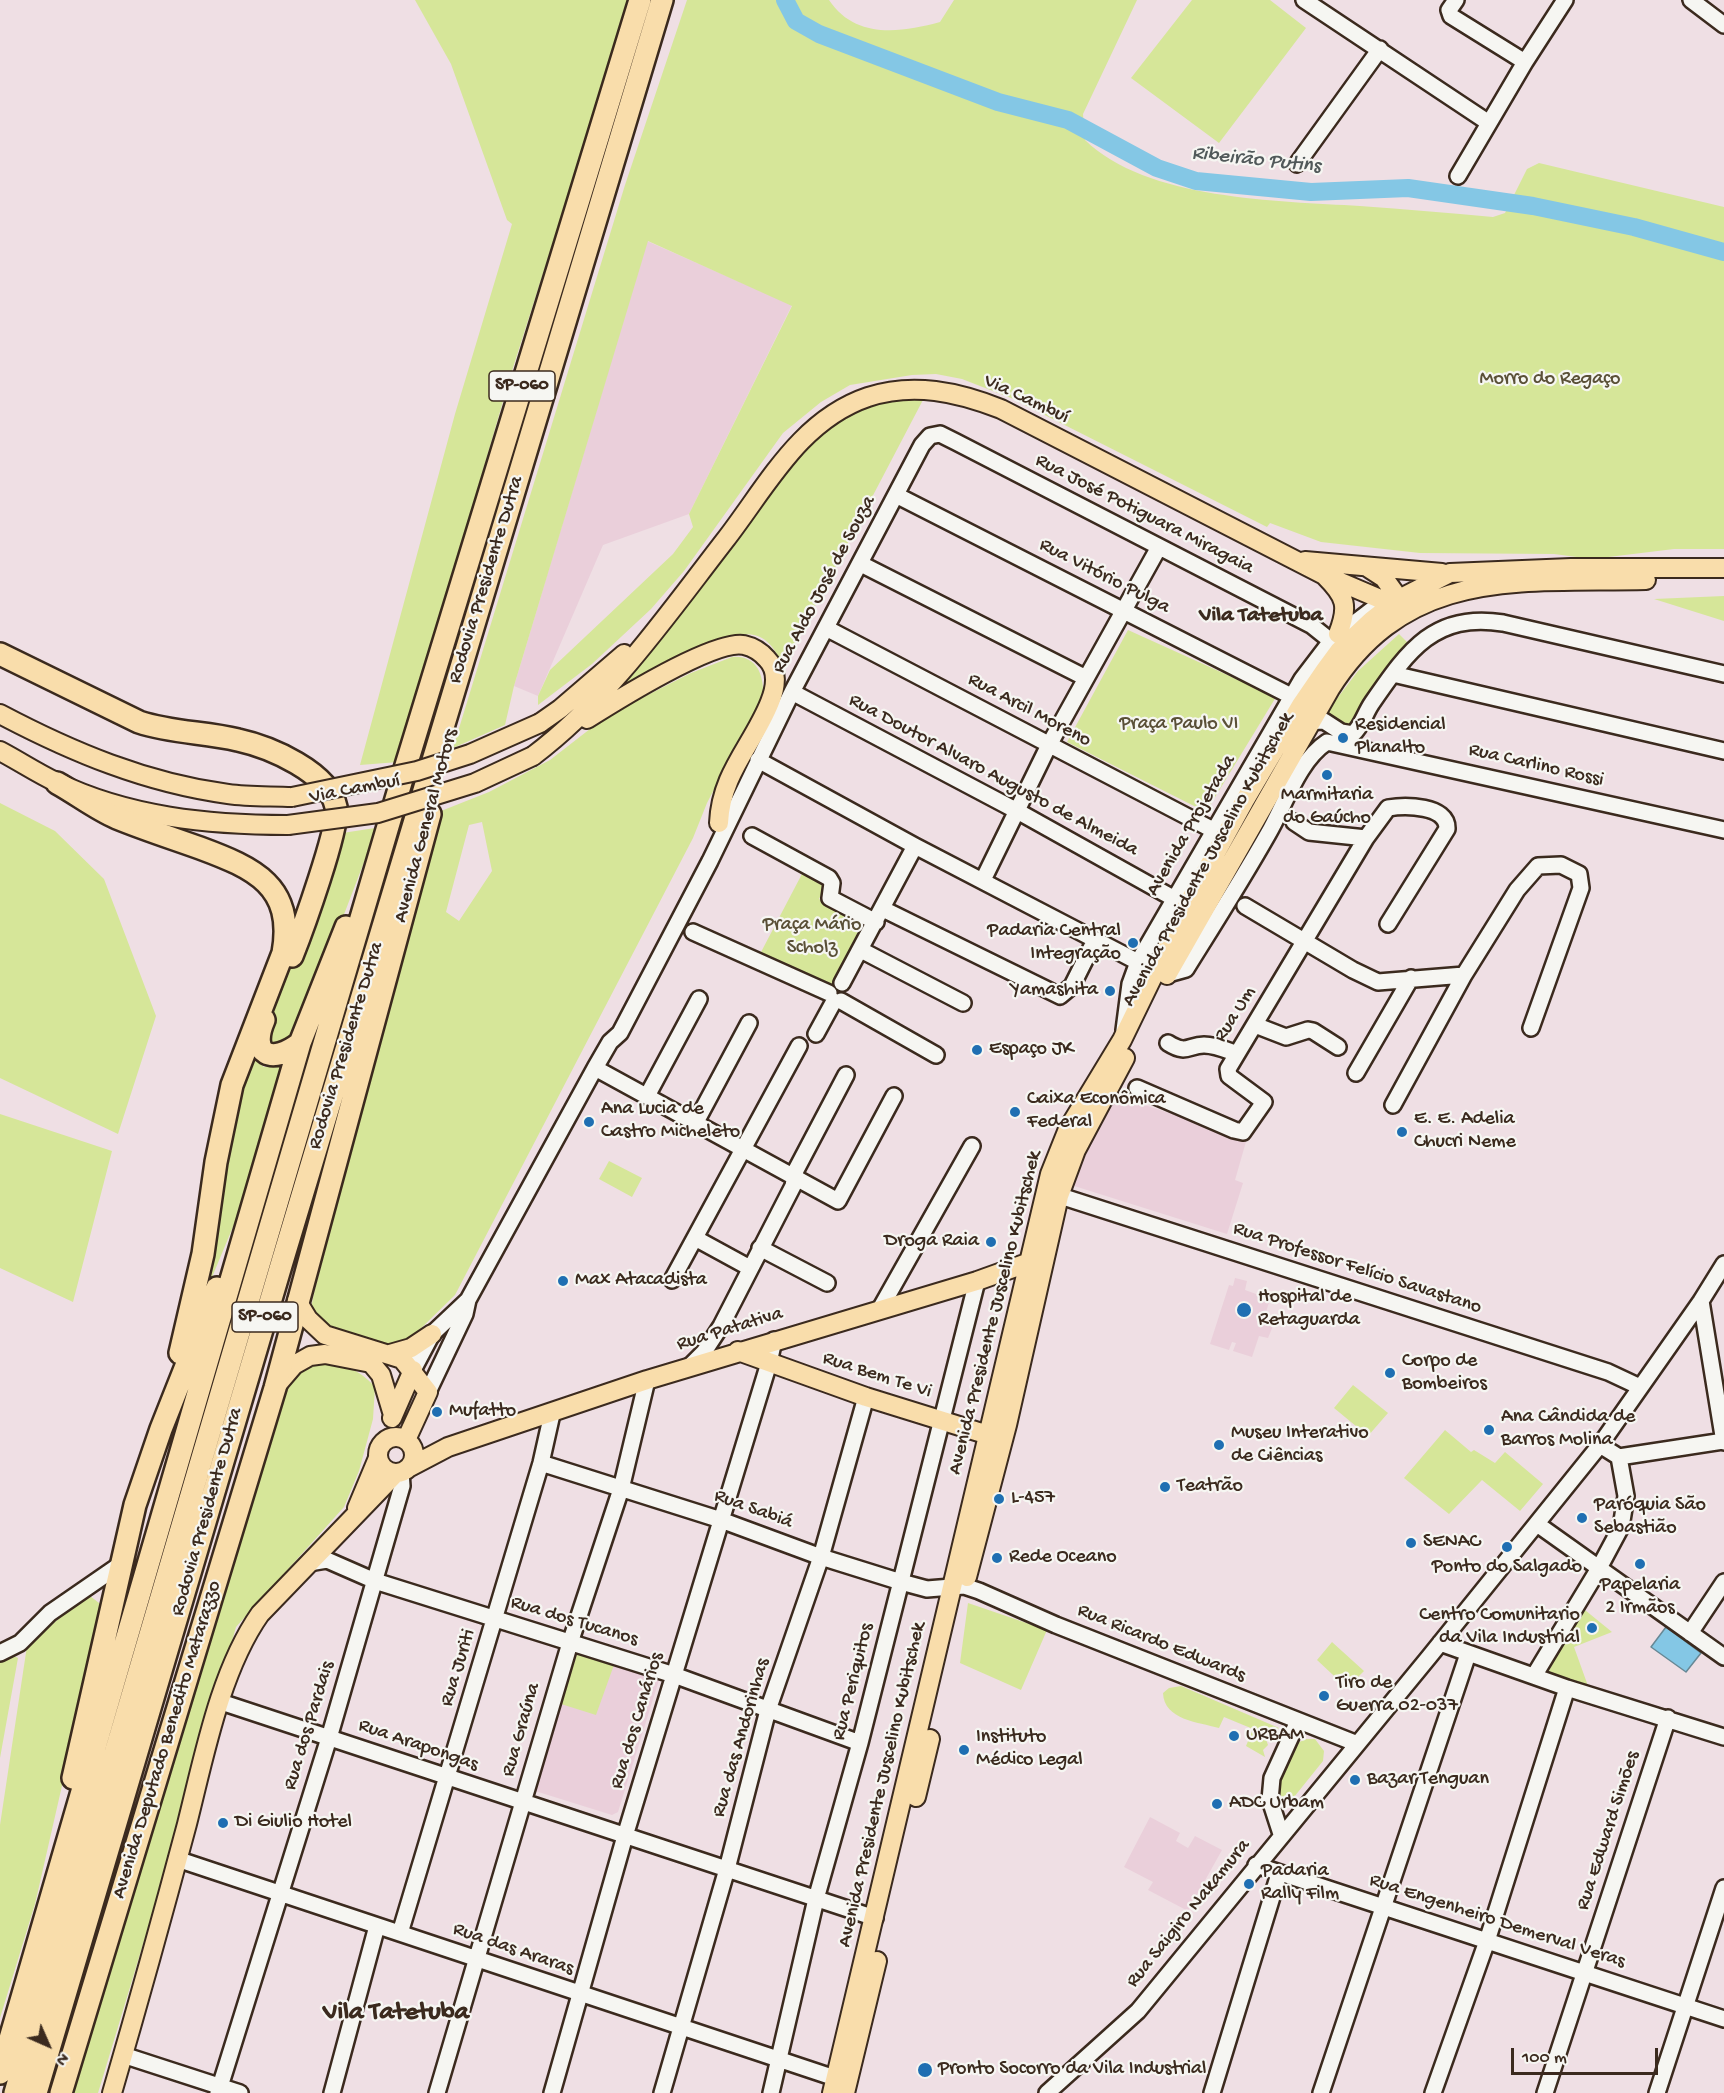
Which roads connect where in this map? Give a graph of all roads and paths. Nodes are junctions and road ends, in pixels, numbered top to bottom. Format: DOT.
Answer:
graph roads {
  1 [pos="640,0"];
  2 [pos="662,0"];
  3 [pos="1304,0"];
  4 [pos="1565,0"];
  5 [pos="1691,0"];
  6 [pos="1453,7"];
  7 [pos="1724,25"];
  8 [pos="1380,49"];
  9 [pos="1525,62"];
  10 [pos="1489,123"];
  11 [pos="1297,164"];
  12 [pos="1458,176"];
  13 [pos="934,434"];
  14 [pos="896,495"];
  15 [pos="498,542"];
  16 [pos="1159,547"];
  17 [pos="1301,561"];
  18 [pos="861,564"];
  19 [pos="1364,565"];
  20 [pos="1724,568"];
  21 [pos="1450,573"];
  22 [pos="1324,575"];
  23 [pos="1724,579"];
  24 [pos="1399,603"];
  25 [pos="1123,609"];
  26 [pos="663,618"];
  27 [pos="826,628"];
  28 [pos="1334,637"];
  29 [pos="0,654"];
  30 [pos="1393,674"];
  31 [pos="1724,674"];
  32 [pos="1086,678"];
  33 [pos="792,692"];
  34 [pos="1293,697"];
  35 [pos="0,714"];
  36 [pos="1286,720"];
  37 [pos="1311,724"];
  38 [pos="565,732"];
  39 [pos="1340,738"];
  40 [pos="1049,745"];
  41 [pos="0,751"];
  42 [pos="1724,751"];
  43 [pos="758,760"];
  44 [pos="404,772"];
  45 [pos="57,783"];
  46 [pos="1239,798"];
  47 [pos="1262,809"];
  48 [pos="1019,812"];
  49 [pos="1294,822"];
  50 [pos="719,823"];
  51 [pos="1213,830"];
  52 [pos="1724,830"];
  53 [pos="752,836"];
  54 [pos="1266,837"];
  55 [pos="1366,838"];
  56 [pos="915,846"];
  57 [pos="983,880"];
  58 [pos="1173,898"];
  59 [pos="1237,901"];
  60 [pos="880,915"];
  61 [pos="1388,924"];
  62 [pos="693,932"];
  63 [pos="1095,940"];
  64 [pos="1306,941"];
  65 [pos="861,950"];
  66 [pos="1138,962"];
  67 [pos="1162,972"];
  68 [pos="1464,975"];
  69 [pos="1411,978"];
  70 [pos="699,999"];
  71 [pos="835,999"];
  72 [pos="963,1003"];
  73 [pos="748,1023"];
  74 [pos="1255,1025"];
  75 [pos="1531,1028"];
  76 [pos="816,1034"];
  77 [pos="1122,1040"];
  78 [pos="610,1042"];
  79 [pos="300,1043"];
  80 [pos="1168,1043"];
  81 [pos="799,1046"];
  82 [pos="1338,1047"];
  83 [pos="1237,1054"];
  84 [pos="936,1055"];
  85 [pos="595,1068"];
  86 [pos="1356,1073"];
  87 [pos="846,1075"];
  88 [pos="1137,1088"];
  89 [pos="647,1096"];
  90 [pos="894,1096"];
  91 [pos="1393,1105"];
  92 [pos="696,1122"];
  93 [pos="972,1146"];
  94 [pos="744,1149"];
  95 [pos="262,1177"];
  96 [pos="796,1178"];
  97 [pos="1052,1194"];
  98 [pos="695,1238"];
  99 [pos="760,1248"];
  100 [pos="1027,1263"];
  101 [pos="1724,1264"];
  102 [pos="750,1268"];
  103 [pos="672,1280"];
  104 [pos="977,1281"];
  105 [pos="827,1283"];
  106 [pos="468,1300"];
  107 [pos="297,1301"];
  108 [pos="1701,1301"];
  109 [pos="880,1309"];
  110 [pos="721,1326"];
  111 [pos="432,1334"];
  112 [pos="774,1340"];
  113 [pos="731,1353"];
  114 [pos="390,1354"];
  115 [pos="769,1363"];
  116 [pos="690,1366"];
  117 [pos="413,1370"];
  118 [pos="647,1380"];
  119 [pos="1640,1387"];
  120 [pos="275,1388"];
  121 [pos="428,1392"];
  122 [pos="866,1397"];
  123 [pos="552,1414"];
  124 [pos="393,1416"];
  125 [pos="940,1420"];
  126 [pos="161,1429"];
  127 [pos="995,1437"];
  128 [pos="1724,1441"];
  129 [pos="408,1442"];
  130 [pos="1600,1445"];
  131 [pos="448,1447"];
  132 [pos="380,1451"];
  133 [pos="1619,1457"];
  134 [pos="541,1463"];
  135 [pos="402,1471"];
  136 [pos="621,1489"];
  137 [pos="721,1520"];
  138 [pos="351,1521"];
  139 [pos="1537,1524"];
  140 [pos="821,1557"];
  141 [pos="309,1563"];
  142 [pos="122,1564"];
  143 [pos="1598,1570"];
  144 [pos="375,1581"];
  145 [pos="901,1582"];
  146 [pos="1724,1582"];
  147 [pos="958,1587"];
  148 [pos="90,1588"];
  149 [pos="114,1600"];
  150 [pos="495,1620"];
  151 [pos="1690,1633"];
  152 [pos="570,1643"];
  153 [pos="1440,1643"];
  154 [pos="0,1653"];
  155 [pos="1468,1654"];
  156 [pos="1724,1657"];
  157 [pos="674,1675"];
  158 [pos="1534,1676"];
  159 [pos="1567,1688"];
  160 [pos="221,1702"];
  161 [pos="768,1710"];
  162 [pos="1668,1718"];
  163 [pos="1298,1721"];
  164 [pos="1724,1737"];
  165 [pos="329,1738"];
  166 [pos="860,1743"];
  167 [pos="1355,1743"];
  168 [pos="448,1779"];
  169 [pos="523,1803"];
  170 [pos="1281,1834"];
  171 [pos="625,1836"];
  172 [pos="177,1859"];
  173 [pos="1256,1865"];
  174 [pos="727,1869"];
  175 [pos="1279,1874"];
  176 [pos="1724,1888"];
  177 [pos="279,1891"];
  178 [pos="816,1899"];
  179 [pos="1384,1907"];
  180 [pos="875,1918"];
  181 [pos="377,1926"];
  182 [pos="400,1933"];
  183 [pos="1487,1941"];
  184 [pos="478,1960"];
  185 [pos="1584,1974"];
  186 [pos="27,1983"];
  187 [pos="578,1995"];
  188 [pos="1686,2006"];
  189 [pos="1724,2019"];
  190 [pos="680,2028"];
  191 [pos="123,2055"];
  192 [pos="778,2061"];
  193 [pos="0,2073"];
  194 [pos="837,2088"];
  195 [pos="219,2090"];
  196 [pos="15,2093"];
  197 [pos="36,2093"];
  198 [pos="60,2093"];
  199 [pos="112,2093"];
  200 [pos="240,2093"];
  201 [pos="332,2093"];
  202 [pos="437,2093"];
  203 [pos="552,2093"];
  204 [pos="662,2093"];
  205 [pos="771,2093"];
  206 [pos="1047,2093"];
  207 [pos="1212,2093"];
  208 [pos="1321,2093"];
  209 [pos="1433,2093"];
  210 [pos="1545,2093"];
  211 [pos="1657,2093"];
  1 -- 44 [label="highway, Rodovia Presidente Dutra / SP-060"];
  2 -- 15 [label="highway, Rodovia Presidente Dutra / SP-060"];
  3 -- 8 [label="street"];
  4 -- 9 [label="street"];
  5 -- 7 [label="street"];
  6 -- 9 [label="street"];
  8 -- 10 [label="street"];
  8 -- 11 [label="street"];
  9 -- 10 [label="street"];
  10 -- 12 [label="street"];
  13 -- 14 [label="street, Rua Aldo José de Souza"];
  13 -- 16 [label="street, Rua José Potiguara Miragaia"];
  14 -- 18 [label="street, Rua Aldo José de Souza"];
  14 -- 25 [label="street, Rua Vitório Pulga"];
  15 -- 107 [label="highway, Avenida General Motors"];
  15 -- 197 [label="highway, Rodovia Presidente Dutra / SP-060"];
  16 -- 25 [label="street"];
  16 -- 28 [label="street, Rua José Potiguara Miragaia"];
  17 -- 19 [label="main road, Via Cambuí"];
  17 -- 22 [label="main road, Via Cambuí"];
  17 -- 26 [label="main road, Via Cambuí"];
  18 -- 27 [label="street, Rua Aldo José de Souza"];
  18 -- 32 [label="street"];
  19 -- 21 [label="main road, Via Cambuí"];
  19 -- 24 [label="main road"];
  20 -- 21 [label="main road, Avenida Presidente Juscelino Kubitschek"];
  21 -- 24 [label="main road, Avenida Presidente Juscelino Kubitschek"];
  22 -- 24 [label="main road, Via Cambuí"];
  22 -- 28 [label="main road"];
  23 -- 24 [label="main road, Avenida Presidente Juscelino Kubitschek"];
  24 -- 28 [label="street"];
  24 -- 36 [label="main road, Avenida Presidente Juscelino Kubitschek"];
  24 -- 37 [label="main road, Avenida Presidente Juscelino Kubitschek"];
  25 -- 32 [label="street"];
  25 -- 34 [label="street, Rua Vitório Pulga"];
  26 -- 35 [label="main road, Via Cambuí, bridge"];
  26 -- 38 [label="main road, Via Cambuí"];
  27 -- 33 [label="street, Rua Aldo José de Souza"];
  27 -- 40 [label="street, Rua Arcil Moreno"];
  28 -- 34 [label="street"];
  29 -- 79 [label="highway"];
  30 -- 31 [label="street"];
  30 -- 39 [label="street"];
  30 -- 42 [label="street"];
  32 -- 40 [label="street"];
  33 -- 43 [label="street, Rua Aldo José de Souza"];
  33 -- 48 [label="street, Rua Doutor Alvaro Augusto de Almeida"];
  34 -- 36 [label="street"];
  36 -- 37 [label="street, Rua Carlino Rossi"];
  36 -- 46 [label="main road, Avenida Presidente Juscelino Kubitschek"];
  37 -- 39 [label="street, Rua Carlino Rossi"];
  37 -- 47 [label="main road, Avenida Presidente Juscelino Kubitschek"];
  38 -- 45 [label="main road, Via Cambuí, bridge"];
  38 -- 50 [label="main road"];
  39 -- 52 [label="street, Rua Carlino Rossi"];
  39 -- 54 [label="street"];
  40 -- 48 [label="street"];
  40 -- 51 [label="street, Rua Arcil Moreno"];
  41 -- 45 [label="main road, Via Cambuí"];
  43 -- 50 [label="street, Rua Aldo José de Souza"];
  43 -- 56 [label="street"];
  43 -- 78 [label="street, Rua Aldo José de Souza"];
  44 -- 79 [label="highway"];
  44 -- 196 [label="highway, Rodovia Presidente Dutra / SP-060"];
  45 -- 126 [label="highway"];
  46 -- 47 [label="street"];
  46 -- 51 [label="street, Avenida Projetada"];
  46 -- 67 [label="main road, Avenida Presidente Juscelino Kubitschek"];
  47 -- 54 [label="street"];
  47 -- 67 [label="main road, Avenida Presidente Juscelino Kubitschek"];
  48 -- 57 [label="street"];
  48 -- 58 [label="street, Rua Doutor Alvaro Augusto de Almeida"];
  49 -- 55 [label="street"];
  50 -- 78 [label="street, Rua Aldo José de Souza"];
  51 -- 58 [label="street, Avenida Projetada"];
  53 -- 60 [label="street"];
  54 -- 59 [label="street"];
  55 -- 61 [label="street, Rua Um"];
  55 -- 64 [label="street, Rua Um"];
  56 -- 57 [label="street"];
  56 -- 60 [label="street"];
  57 -- 63 [label="street"];
  58 -- 66 [label="street, Avenida Projetada"];
  59 -- 64 [label="street"];
  59 -- 67 [label="street"];
  60 -- 63 [label="street"];
  60 -- 65 [label="street"];
  62 -- 71 [label="street"];
  63 -- 66 [label="street"];
  64 -- 69 [label="street"];
  64 -- 74 [label="street, Rua Um"];
  65 -- 71 [label="street"];
  65 -- 72 [label="street"];
  66 -- 67 [label="street"];
  66 -- 77 [label="street, Avenida Projetada"];
  67 -- 77 [label="main road, Avenida Presidente Juscelino Kubitschek"];
  67 -- 97 [label="main road, Avenida Presidente Juscelino Kubitschek"];
  68 -- 69 [label="street"];
  68 -- 75 [label="street"];
  68 -- 91 [label="street"];
  69 -- 86 [label="street"];
  70 -- 89 [label="street"];
  71 -- 76 [label="street"];
  71 -- 84 [label="street"];
  73 -- 92 [label="street"];
  74 -- 82 [label="street"];
  74 -- 83 [label="street, Rua Um"];
  77 -- 97 [label="main road, Avenida Presidente Juscelino Kubitschek"];
  78 -- 85 [label="street, Rua Aldo José de Souza"];
  79 -- 95 [label="highway"];
  80 -- 83 [label="street"];
  81 -- 94 [label="street"];
  83 -- 88 [label="street, Rua Um"];
  85 -- 89 [label="street"];
  85 -- 106 [label="street, Rua Aldo José de Souza"];
  87 -- 96 [label="street"];
  89 -- 92 [label="street"];
  90 -- 96 [label="street"];
  92 -- 94 [label="street"];
  93 -- 109 [label="street"];
  94 -- 96 [label="street"];
  94 -- 98 [label="street"];
  95 -- 126 [label="highway"];
  95 -- 186 [label="highway"];
  96 -- 99 [label="street"];
  97 -- 100 [label="main road, Avenida Presidente Juscelino Kubitschek"];
  97 -- 119 [label="street, Rua Professor Felício Savastano"];
  97 -- 127 [label="main road, Avenida Presidente Juscelino Kubitschek"];
  98 -- 102 [label="street"];
  98 -- 103 [label="street"];
  99 -- 102 [label="street"];
  99 -- 105 [label="street"];
  100 -- 104 [label="main road, Rua Patativa"];
  100 -- 127 [label="main road, Avenida Presidente Juscelino Kubitschek"];
  101 -- 108 [label="street, Rua Saigiro Nakamura"];
  102 -- 110 [label="street"];
  104 -- 109 [label="main road, Rua Patativa"];
  104 -- 125 [label="street, Rua Periquitos"];
  106 -- 111 [label="street, Rua Aldo José de Souza"];
  106 -- 121 [label="street, Rua Aldo José de Souza"];
  107 -- 114 [label="main road"];
  107 -- 120 [label="highway, Avenida General Motors"];
  108 -- 119 [label="street, Rua Saigiro Nakamura"];
  108 -- 128 [label="street"];
  109 -- 112 [label="main road, Rua Patativa"];
  110 -- 113 [label="street"];
  110 -- 116 [label="street"];
  111 -- 114 [label="main road"];
  111 -- 117 [label="street, Rua Aldo José de Souza"];
  112 -- 113 [label="main road, Rua Patativa"];
  112 -- 115 [label="street, Rua dos Canários"];
  113 -- 115 [label="main road, Rua Bem Te Vi"];
  113 -- 116 [label="main road, Rua Patativa"];
  114 -- 117 [label="main road"];
  115 -- 122 [label="main road, Rua Bem Te Vi"];
  115 -- 137 [label="street, Rua dos Canários"];
  116 -- 118 [label="main road, Rua Patativa"];
  117 -- 121 [label="main road"];
  117 -- 124 [label="main road, Avenida Deputado Benedito Matarazzo"];
  118 -- 123 [label="main road, Rua Patativa"];
  118 -- 136 [label="street, Rua Graúna"];
  119 -- 130 [label="street, Rua Saigiro Nakamura"];
  120 -- 124 [label="main road"];
  120 -- 198 [label="highway, Avenida Deputado Benedito Matarazzo"];
  121 -- 129 [label="main road"];
  122 -- 125 [label="main road, Rua Bem Te Vi"];
  122 -- 140 [label="street, Rua das Andorinhas"];
  123 -- 131 [label="main road, Rua Patativa"];
  123 -- 134 [label="street, Rua Juriti"];
  124 -- 132 [label="main road, Avenida Deputado Benedito Matarazzo"];
  125 -- 127 [label="main road, Rua Bem Te Vi"];
  125 -- 145 [label="street, Rua Periquitos"];
  126 -- 142 [label="highway"];
  127 -- 147 [label="main road, Avenida Presidente Juscelino Kubitschek"];
  128 -- 133 [label="street"];
  129 -- 131 [label="main road, Rua Patativa"];
  129 -- 132 [label="main road"];
  129 -- 135 [label="main road"];
  130 -- 133 [label="street"];
  130 -- 139 [label="street, Rua Saigiro Nakamura"];
  131 -- 135 [label="main road, Rua Patativa"];
  132 -- 135 [label="main road"];
  132 -- 138 [label="main road, Avenida Deputado Benedito Matarazzo"];
  133 -- 143 [label="street"];
  134 -- 136 [label="street, Rua Sabiá"];
  134 -- 150 [label="street, Rua Juriti"];
  135 -- 138 [label="main road, Avenida Deputado Benedito Matarazzo"];
  135 -- 144 [label="street, Rua dos Pardais"];
  136 -- 137 [label="street, Rua Sabiá"];
  136 -- 152 [label="street, Rua Graúna"];
  137 -- 140 [label="street, Rua Sabiá"];
  137 -- 157 [label="street, Rua dos Canários"];
  138 -- 141 [label="main road, Avenida Deputado Benedito Matarazzo"];
  139 -- 143 [label="street"];
  139 -- 153 [label="street, Rua Saigiro Nakamura"];
  140 -- 145 [label="street, Rua Sabiá"];
  140 -- 161 [label="street, Rua das Andorinhas"];
  141 -- 144 [label="street, Rua dos Tucanos"];
  141 -- 160 [label="main road, Avenida Deputado Benedito Matarazzo"];
  142 -- 148 [label="street"];
  142 -- 149 [label="highway"];
  143 -- 151 [label="street"];
  143 -- 158 [label="street"];
  144 -- 150 [label="street, Rua dos Tucanos"];
  144 -- 165 [label="street, Rua dos Pardais"];
  145 -- 147 [label="street, Rua Sabiá"];
  145 -- 166 [label="street, Rua Periquitos"];
  146 -- 151 [label="street"];
  147 -- 163 [label="street, Rua Ricardo Edwards"];
  147 -- 180 [label="main road, Avenida Presidente Juscelino Kubitschek"];
  147 -- 194 [label="main road, Avenida Presidente Juscelino Kubitschek"];
  148 -- 149 [label="street"];
  148 -- 154 [label="street"];
  149 -- 186 [label="highway"];
  150 -- 152 [label="street, Rua dos Tucanos"];
  150 -- 168 [label="street, Rua Juriti"];
  151 -- 156 [label="street"];
  152 -- 157 [label="street, Rua dos Tucanos"];
  152 -- 169 [label="street, Rua Graúna"];
  153 -- 155 [label="street"];
  153 -- 167 [label="street, Rua Saigiro Nakamura"];
  155 -- 158 [label="street"];
  155 -- 179 [label="street"];
  157 -- 161 [label="street, Rua dos Tucanos"];
  157 -- 171 [label="street, Rua dos Canários"];
  158 -- 159 [label="street"];
  159 -- 162 [label="street"];
  159 -- 183 [label="street"];
  160 -- 165 [label="street, Rua Arapongas"];
  160 -- 172 [label="main road, Avenida Deputado Benedito Matarazzo"];
  161 -- 166 [label="street, Rua dos Tucanos"];
  161 -- 174 [label="street, Rua das Andorinhas"];
  162 -- 164 [label="street"];
  162 -- 185 [label="street, Rua Edward Simões"];
  163 -- 167 [label="street, Rua Ricardo Edwards"];
  163 -- 170 [label="street"];
  165 -- 168 [label="street, Rua Arapongas"];
  165 -- 177 [label="street, Rua dos Pardais"];
  166 -- 178 [label="street, Rua Periquitos"];
  167 -- 170 [label="street, Rua Saigiro Nakamura"];
  168 -- 169 [label="street, Rua Arapongas"];
  168 -- 182 [label="street, Rua Juriti"];
  169 -- 171 [label="street, Rua Arapongas"];
  169 -- 184 [label="street, Rua Graúna"];
  170 -- 173 [label="street, Rua Saigiro Nakamura"];
  171 -- 174 [label="street, Rua Arapongas"];
  171 -- 187 [label="street, Rua dos Canários"];
  172 -- 177 [label="street, Rua das Araras"];
  172 -- 191 [label="main road, Avenida Deputado Benedito Matarazzo"];
  173 -- 175 [label="street, Rua Engenheiro Demerval Veras"];
  173 -- 206 [label="street, Rua Saigiro Nakamura"];
  174 -- 178 [label="street, Rua Arapongas"];
  174 -- 190 [label="street, Rua das Andorinhas"];
  175 -- 179 [label="street, Rua Engenheiro Demerval Veras"];
  175 -- 207 [label="street"];
  176 -- 188 [label="street"];
  177 -- 181 [label="street, Rua das Araras"];
  177 -- 195 [label="street, Rua dos Pardais"];
  178 -- 180 [label="street, Rua Arapongas"];
  178 -- 192 [label="street, Rua Periquitos"];
  179 -- 183 [label="street, Rua Engenheiro Demerval Veras"];
  179 -- 208 [label="street"];
  180 -- 194 [label="main road, Avenida Presidente Juscelino Kubitschek"];
  181 -- 182 [label="street, Rua das Araras"];
  181 -- 201 [label="street"];
  182 -- 184 [label="street, Rua das Araras"];
  183 -- 185 [label="street, Rua Engenheiro Demerval Veras"];
  183 -- 209 [label="street"];
  184 -- 187 [label="street, Rua das Araras"];
  184 -- 202 [label="street, Rua Graúna"];
  185 -- 188 [label="street, Rua Engenheiro Demerval Veras"];
  185 -- 210 [label="street, Rua Edward Simões"];
  186 -- 193 [label="highway"];
  187 -- 190 [label="street, Rua das Araras"];
  187 -- 203 [label="street, Rua dos Canários"];
  188 -- 189 [label="street, Rua Engenheiro Demerval Veras"];
  188 -- 211 [label="street"];
  190 -- 192 [label="street, Rua das Araras"];
  190 -- 204 [label="street, Rua das Andorinhas"];
  191 -- 195 [label="street"];
  191 -- 199 [label="main road, Avenida Deputado Benedito Matarazzo"];
  192 -- 194 [label="street, Rua das Araras"];
  192 -- 205 [label="street, Rua Periquitos"];
  195 -- 200 [label="street"];
}
